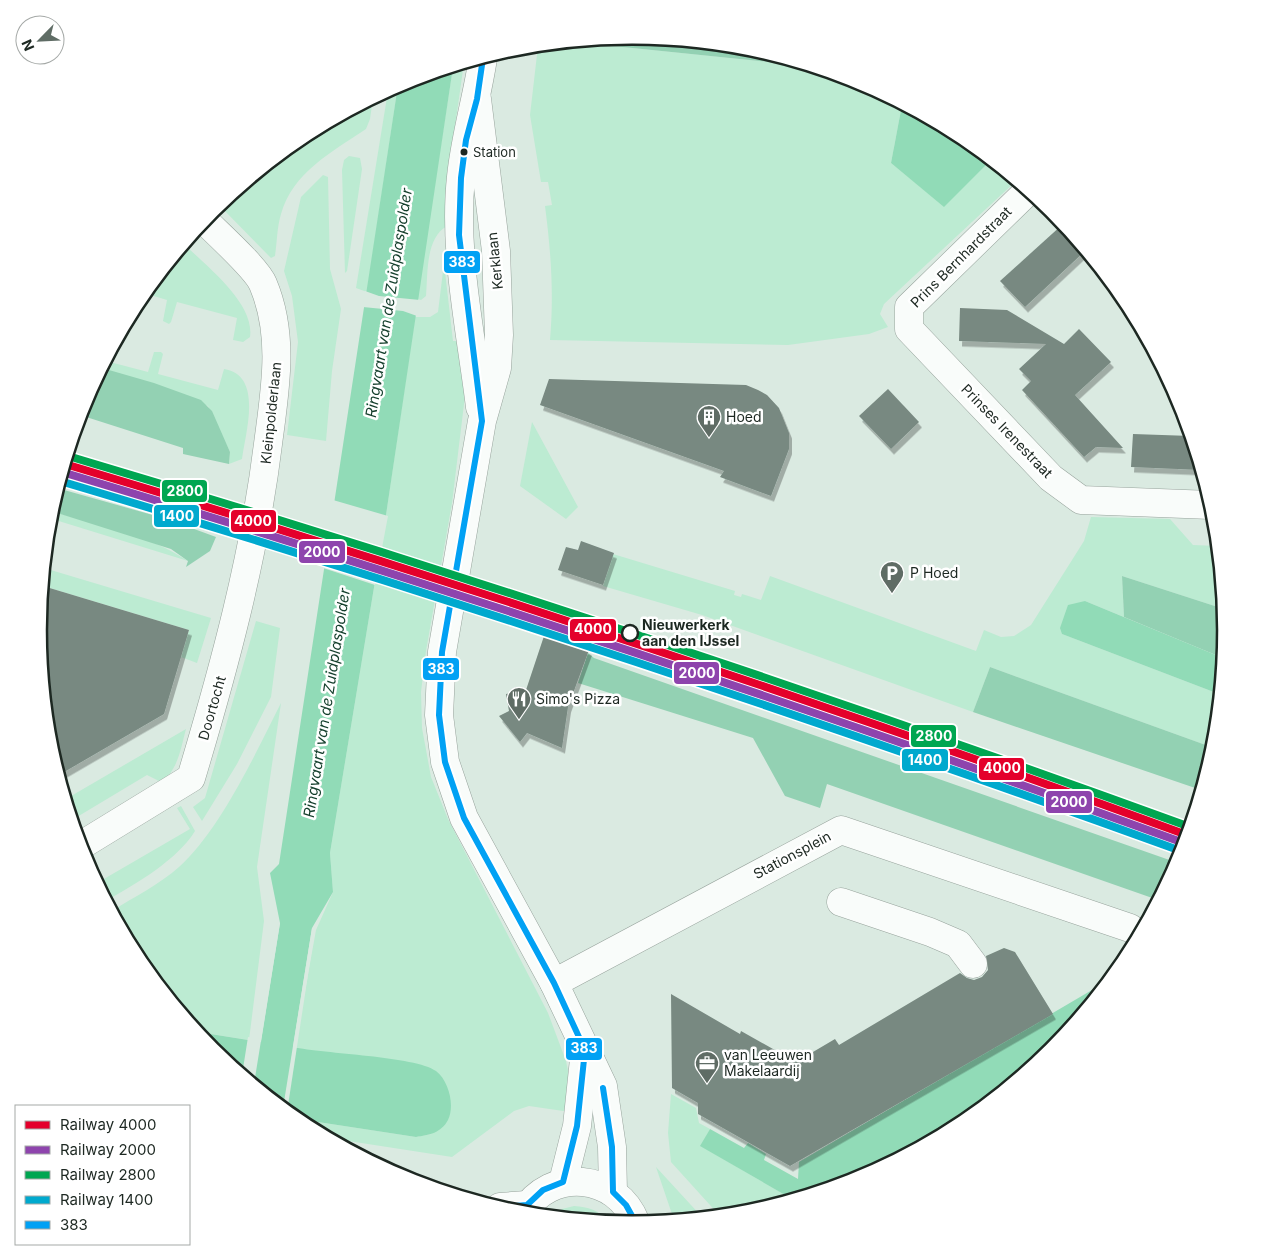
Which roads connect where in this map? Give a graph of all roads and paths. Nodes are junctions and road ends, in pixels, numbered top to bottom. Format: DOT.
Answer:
graph roads {
  1 [pos="482,65"];
  2 [pos="1024,195"];
  3 [pos="209,225"];
  4 [pos="909,329"];
  5 [pos="1203,505"];
  6 [pos="260,511"];
  7 [pos="87,842"];
  8 [pos="841,902"];
  9 [pos="1130,928"];
  10 [pos="973,964"];
  11 [pos="554,983"];
  12 [pos="585,1050"];
  13 [pos="564,1182"];
  14 [pos="612,1192"];
  15 [pos="528,1206"];
  16 [pos="632,1215"];
  1 -- 11 [label="street, Kerklaan"];
  2 -- 4 [label="street, Prins Bernhardstraat"];
  3 -- 6 [label="street, Kleinpolderlaan"];
  4 -- 5 [label="street, Prinses Irenestraat"];
  6 -- 7 [label="street, Doortocht"];
  8 -- 10 [label="street"];
  9 -- 11 [label="street, Stationsplein"];
  11 -- 12 [label="street, Kerklaan"];
  12 -- 13 [label="street"];
  12 -- 14 [label="street, Kerklaan"];
  13 -- 14 [label="street"];
  13 -- 15 [label="street"];
  14 -- 16 [label="street"];
}
